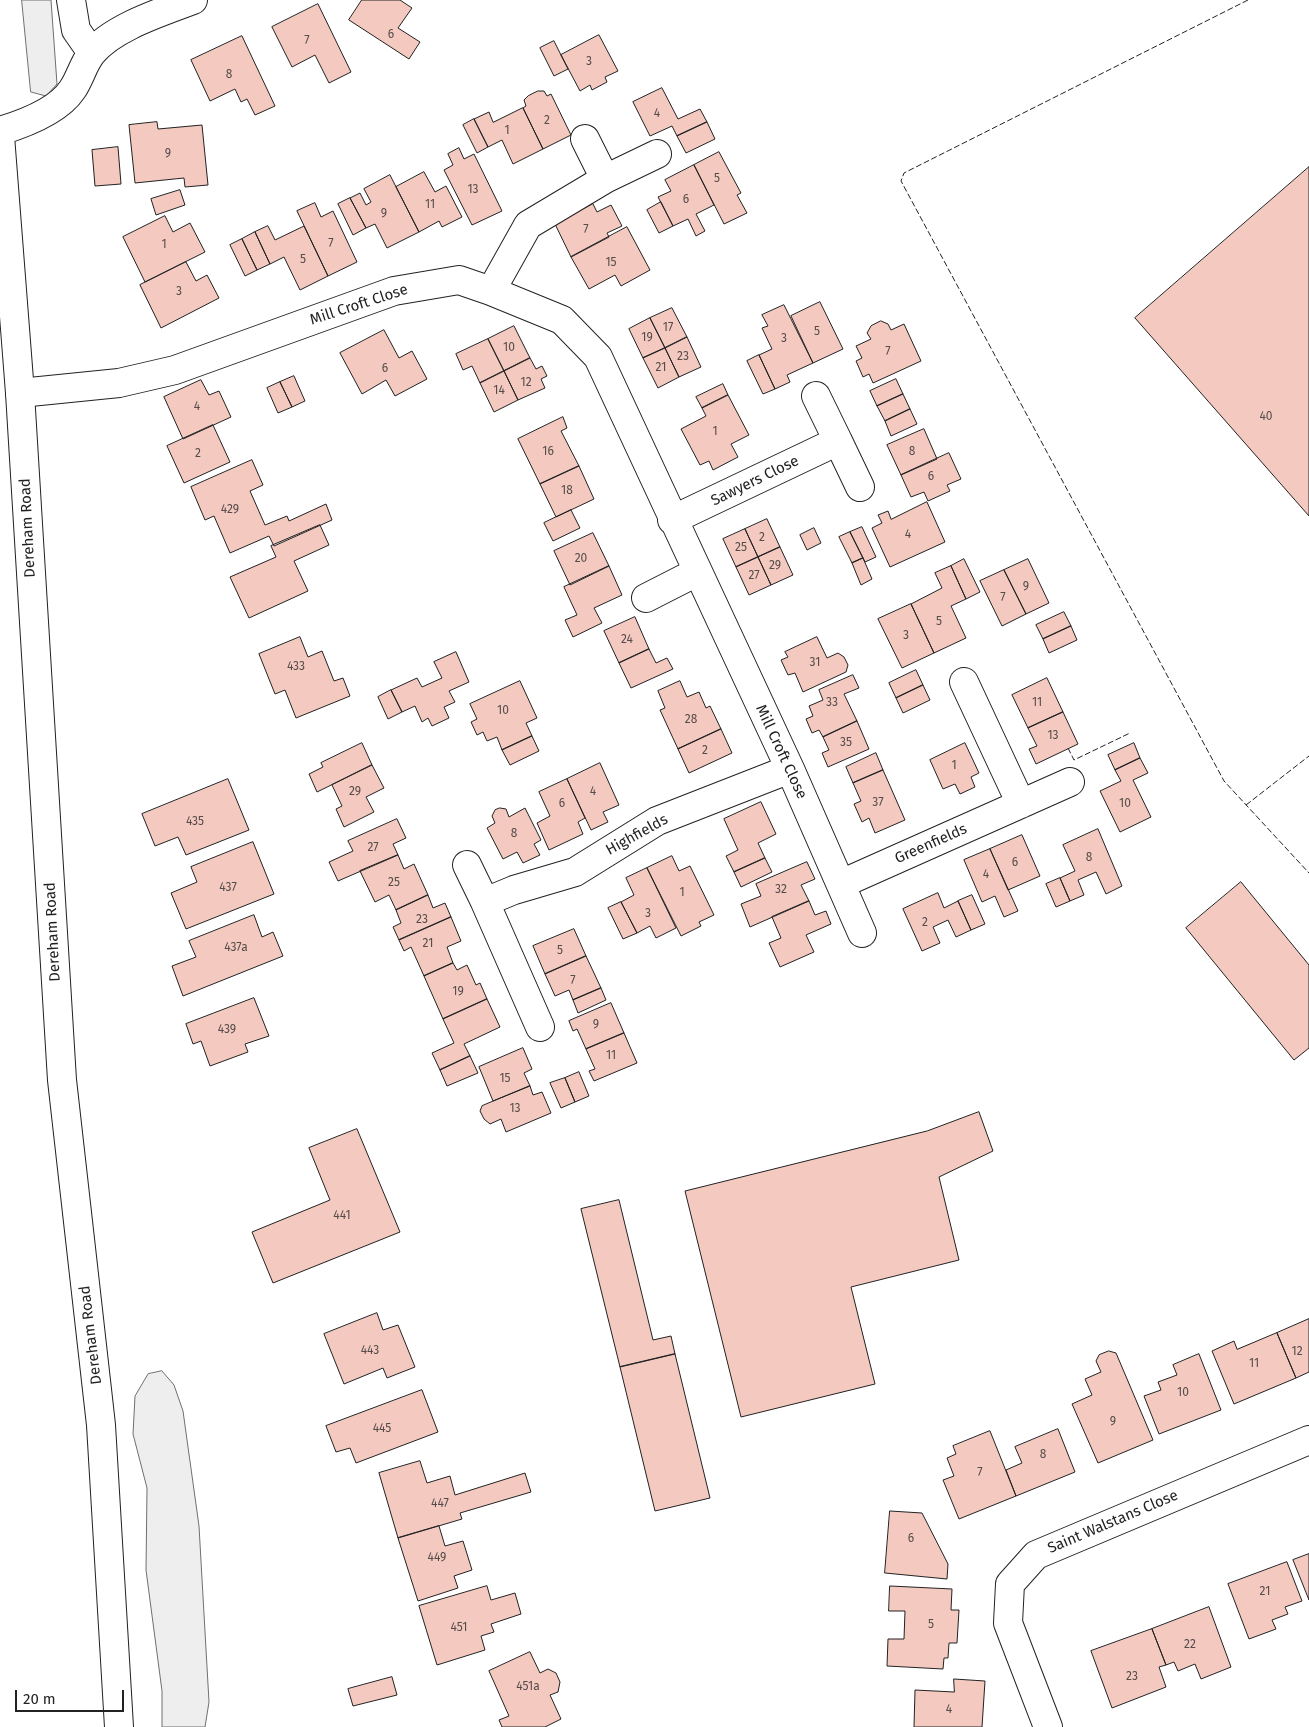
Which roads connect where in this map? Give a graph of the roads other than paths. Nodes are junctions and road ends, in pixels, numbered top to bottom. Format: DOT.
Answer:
graph roads {
  1 [pos="71,0"];
  2 [pos="193,0"];
  3 [pos="92,53"];
  4 [pos="0,132"];
  5 [pos="0,136"];
  6 [pos="585,139"];
  7 [pos="657,154"];
  8 [pos="605,180"];
  9 [pos="490,291"];
  10 [pos="20,393"];
  11 [pos="816,396"];
  12 [pos="838,441"];
  13 [pos="860,487"];
  14 [pos="672,520"];
  15 [pos="697,572"];
  16 [pos="646,598"];
  17 [pos="964,682"];
  18 [pos="790,769"];
  19 [pos="1070,782"];
  20 [pos="1021,804"];
  21 [pos="467,865"];
  22 [pos="841,884"];
  23 [pos="485,902"];
  24 [pos="862,933"];
  25 [pos="540,1026"];
  26 [pos="1309,1440"];
  27 [pos="119,1727"];
  28 [pos="1048,1727"];
  1 -- 3 [label="main road"];
  2 -- 3 [label="main road"];
  3 -- 4 [label="main road"];
  5 -- 10 [label="main road, Dereham Road"];
  6 -- 8 [label="main road"];
  7 -- 8 [label="main road"];
  8 -- 9 [label="main road"];
  9 -- 10 [label="main road, Mill Croft Close"];
  9 -- 14 [label="main road, Mill Croft Close"];
  10 -- 27 [label="main road, Dereham Road"];
  11 -- 12 [label="main road"];
  12 -- 13 [label="main road"];
  12 -- 14 [label="main road, Sawyers Close"];
  14 -- 15 [label="main road, Mill Croft Close"];
  15 -- 16 [label="main road"];
  15 -- 18 [label="main road, Mill Croft Close"];
  17 -- 20 [label="main road"];
  18 -- 22 [label="main road, Mill Croft Close"];
  18 -- 23 [label="main road, Highfields"];
  19 -- 20 [label="main road, Greenfields"];
  20 -- 22 [label="main road, Greenfields"];
  21 -- 23 [label="main road"];
  22 -- 24 [label="main road, Mill Croft Close"];
  23 -- 25 [label="main road"];
  26 -- 28 [label="main road, Saint Walstans Close"];
}
